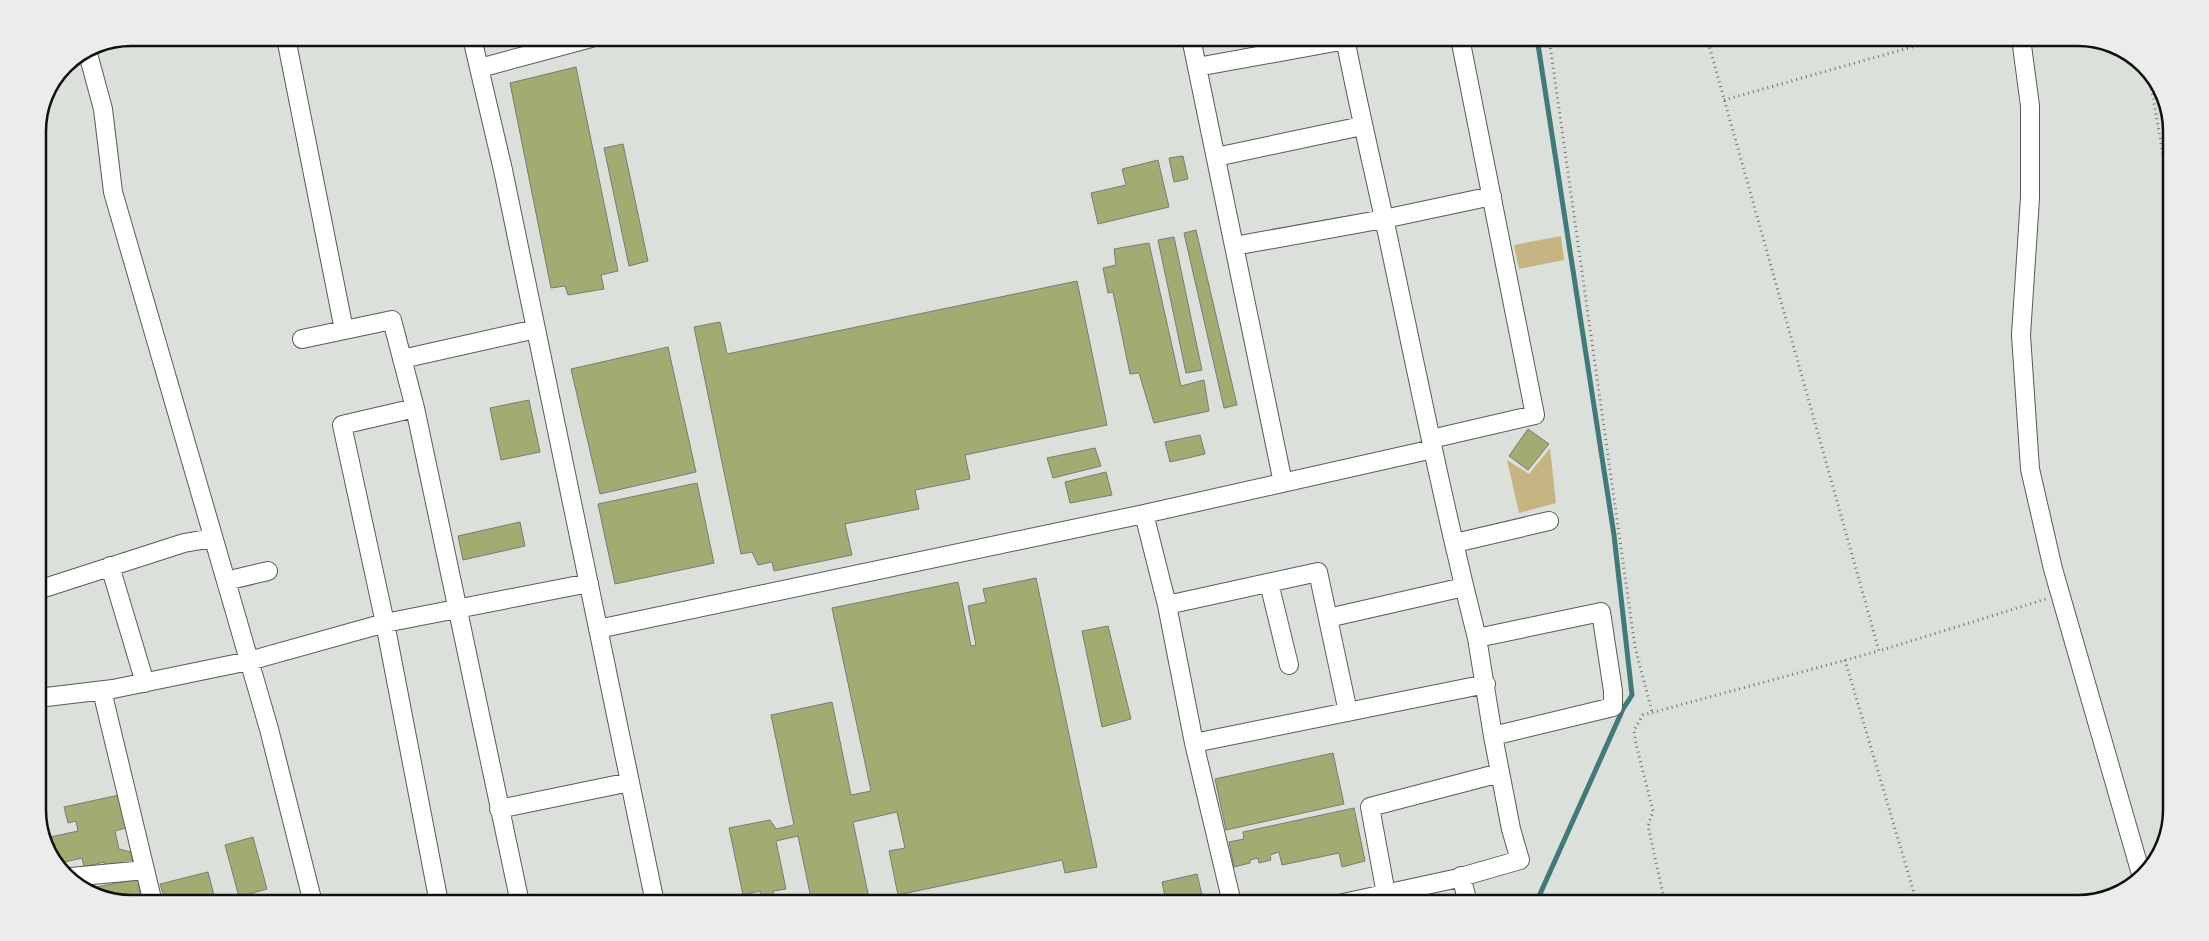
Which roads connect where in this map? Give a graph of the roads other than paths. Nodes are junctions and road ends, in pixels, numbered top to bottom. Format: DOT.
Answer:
graph roads {
  1 [pos="288,46"];
  2 [pos="474,46"];
  3 [pos="561,46"];
  4 [pos="1193,46"];
  5 [pos="1308,46"];
  6 [pos="1346,46"];
  7 [pos="1462,46"];
  8 [pos="2022,46"];
  9 [pos="89,58"];
  10 [pos="1197,67"];
  11 [pos="480,68"];
  12 [pos="1362,126"];
  13 [pos="1216,157"];
  14 [pos="1492,196"];
  15 [pos="1384,219"];
  16 [pos="1234,246"];
  17 [pos="536,329"];
  18 [pos="344,330"];
  19 [pos="302,339"];
  20 [pos="402,359"];
  21 [pos="414,408"];
  22 [pos="1432,444"];
  23 [pos="1283,482"];
  24 [pos="1144,514"];
  25 [pos="1549,520"];
  26 [pos="213,538"];
  27 [pos="1455,543"];
  28 [pos="110,566"];
  29 [pos="268,570"];
  30 [pos="226,581"];
  31 [pos="1269,582"];
  32 [pos="589,583"];
  33 [pos="46,587"];
  34 [pos="1464,587"];
  35 [pos="1167,605"];
  36 [pos="457,609"];
  37 [pos="1328,618"];
  38 [pos="385,623"];
  39 [pos="598,629"];
  40 [pos="1477,638"];
  41 [pos="249,661"];
  42 [pos="1289,665"];
  43 [pos="145,683"];
  44 [pos="1486,684"];
  45 [pos="102,691"];
  46 [pos="46,697"];
  47 [pos="1348,712"];
  48 [pos="1493,736"];
  49 [pos="1194,743"];
  50 [pos="1500,773"];
  51 [pos="630,782"];
  52 [pos="499,809"];
  53 [pos="2139,868"];
  54 [pos="145,870"];
  55 [pos="79,876"];
  56 [pos="1461,876"];
  57 [pos="1386,894"];
  58 [pos="151,895"];
  59 [pos="311,895"];
  60 [pos="437,895"];
  61 [pos="518,895"];
  62 [pos="653,895"];
  63 [pos="1230,895"];
  64 [pos="1382,895"];
  65 [pos="1466,895"];
  1 -- 18 [label="street"];
  2 -- 11 [label="street"];
  3 -- 11 [label="street"];
  4 -- 10 [label="street"];
  5 -- 10 [label="street"];
  6 -- 12 [label="street"];
  7 -- 14 [label="street"];
  8 -- 53 [label="street"];
  9 -- 26 [label="street"];
  10 -- 13 [label="street"];
  11 -- 17 [label="street"];
  12 -- 13 [label="street"];
  12 -- 15 [label="street"];
  13 -- 16 [label="street"];
  14 -- 15 [label="street"];
  14 -- 22 [label="street"];
  15 -- 16 [label="street"];
  15 -- 22 [label="street"];
  16 -- 23 [label="street"];
  17 -- 20 [label="street"];
  17 -- 32 [label="street"];
  18 -- 19 [label="street"];
  18 -- 20 [label="street"];
  20 -- 21 [label="street"];
  21 -- 36 [label="street"];
  21 -- 38 [label="street"];
  22 -- 23 [label="street"];
  22 -- 27 [label="street"];
  23 -- 24 [label="street"];
  24 -- 35 [label="street"];
  24 -- 39 [label="street"];
  25 -- 27 [label="street"];
  26 -- 28 [label="street"];
  26 -- 30 [label="street"];
  27 -- 34 [label="street"];
  28 -- 33 [label="street"];
  28 -- 43 [label="street"];
  29 -- 30 [label="street"];
  30 -- 41 [label="street"];
  31 -- 35 [label="street"];
  31 -- 37 [label="street"];
  31 -- 42 [label="street"];
  32 -- 36 [label="street"];
  32 -- 39 [label="street"];
  34 -- 37 [label="street"];
  34 -- 40 [label="street"];
  35 -- 49 [label="street"];
  36 -- 38 [label="street"];
  36 -- 52 [label="street"];
  37 -- 47 [label="street"];
  38 -- 41 [label="street"];
  38 -- 60 [label="street"];
  39 -- 51 [label="street"];
  40 -- 44 [label="street"];
  40 -- 48 [label="street"];
  41 -- 43 [label="street"];
  41 -- 59 [label="street"];
  43 -- 45 [label="street"];
  44 -- 47 [label="street"];
  44 -- 48 [label="street"];
  45 -- 46 [label="street"];
  45 -- 54 [label="street"];
  47 -- 49 [label="street"];
  48 -- 50 [label="street"];
  49 -- 63 [label="street"];
  50 -- 56 [label="street"];
  50 -- 57 [label="street"];
  51 -- 52 [label="street"];
  51 -- 62 [label="street"];
  52 -- 61 [label="street"];
  54 -- 55 [label="street"];
  54 -- 58 [label="street"];
  56 -- 57 [label="street"];
  56 -- 65 [label="street"];
  57 -- 64 [label="street"];
}
